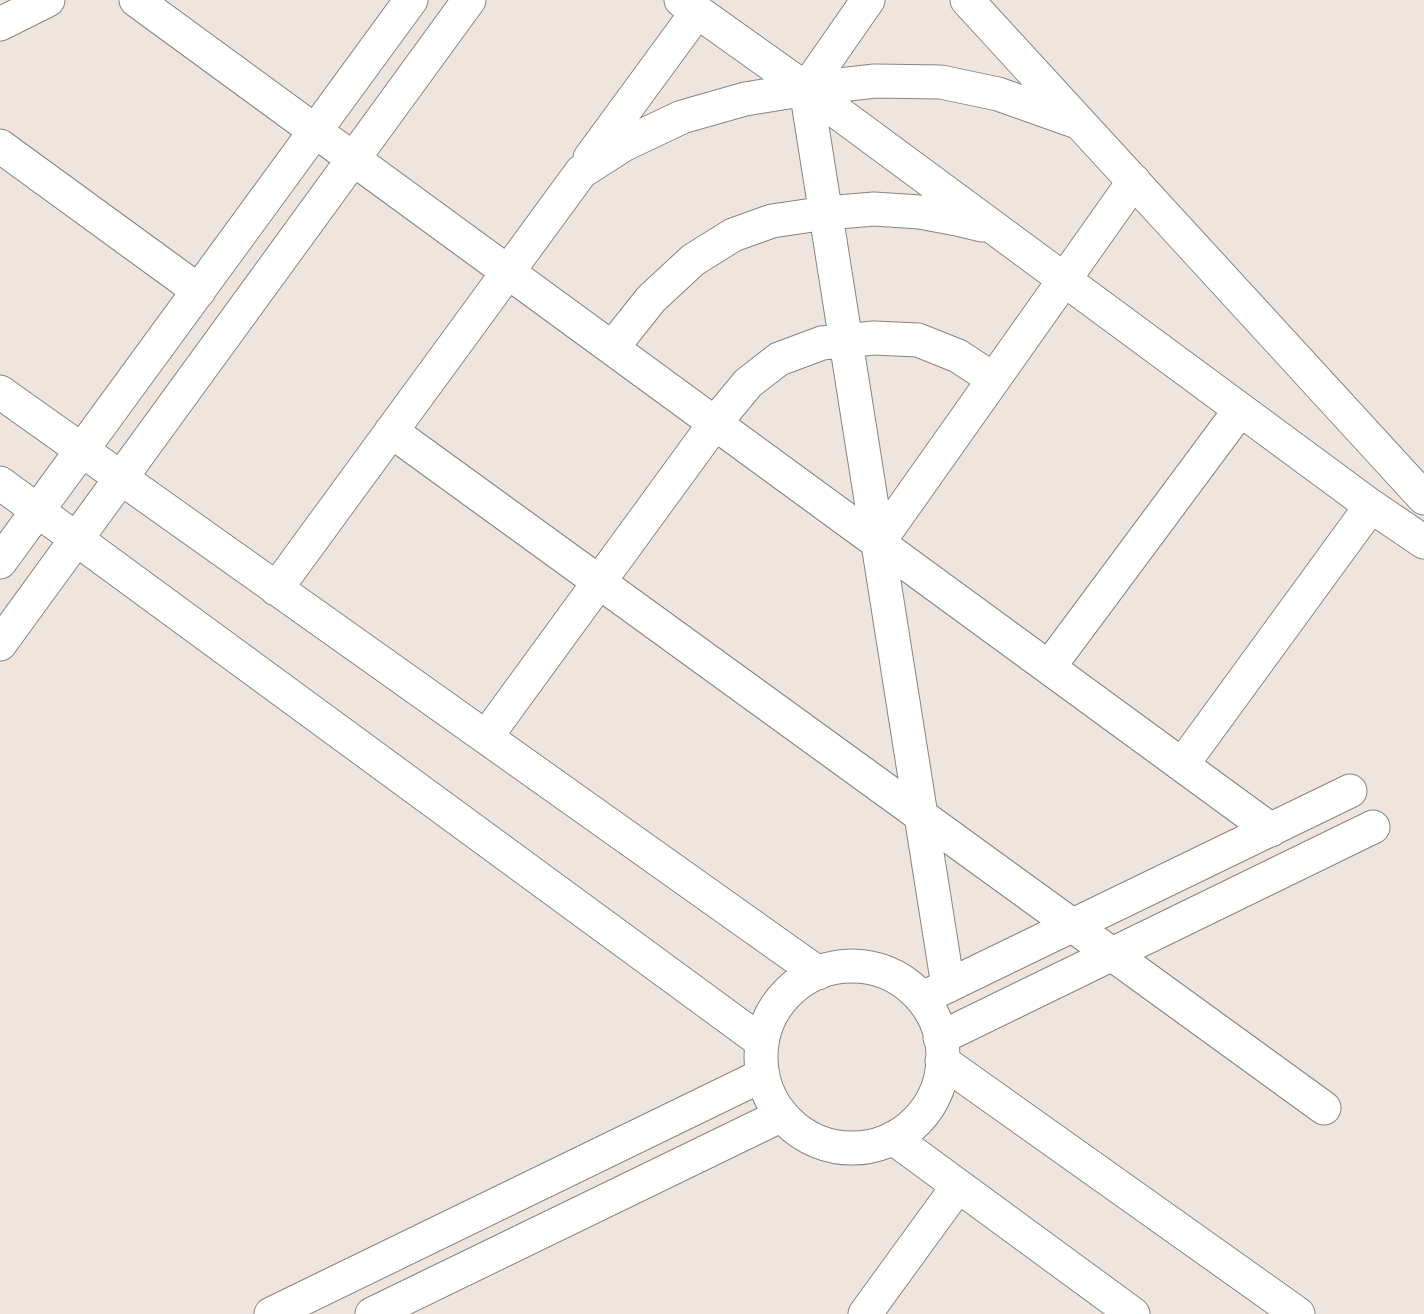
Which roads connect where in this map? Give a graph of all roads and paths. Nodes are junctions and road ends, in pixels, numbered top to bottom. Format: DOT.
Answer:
graph roads {
  1 [pos="48,0"];
  2 [pos="136,0"];
  3 [pos="411,0"];
  4 [pos="469,0"];
  5 [pos="868,0"];
  6 [pos="968,0"];
  7 [pos="689,6"];
  8 [pos="0,24"];
  9 [pos="806,89"];
  10 [pos="1080,123"];
  11 [pos="315,131"];
  12 [pos="0,146"];
  13 [pos="354,159"];
  14 [pos="581,172"];
  15 [pos="1134,182"];
  16 [pos="826,213"];
  17 [pos="995,229"];
  18 [pos="508,272"];
  19 [pos="1064,280"];
  20 [pos="198,291"];
  21 [pos="846,340"];
  22 [pos="612,348"];
  23 [pos="993,379"];
  24 [pos="0,392"];
  25 [pos="1240,410"];
  26 [pos="715,423"];
  27 [pos="391,431"];
  28 [pos="82,450"];
  29 [pos="121,478"];
  30 [pos="0,483"];
  31 [pos="1424,498"];
  32 [pos="1371,506"];
  33 [pos="38,511"];
  34 [pos="76,539"];
  35 [pos="1424,542"];
  36 [pos="878,543"];
  37 [pos="0,562"];
  38 [pos="599,582"];
  39 [pos="276,589"];
  40 [pos="0,644"];
  41 [pos="1049,667"];
  42 [pos="486,737"];
  43 [pos="1182,765"];
  44 [pos="1350,791"];
  45 [pos="921,816"];
  46 [pos="1373,827"];
  47 [pos="1271,830"];
  48 [pos="1073,925"];
  49 [pos="1112,954"];
  50 [pos="818,973"];
  51 [pos="935,992"];
  52 [pos="762,1042"];
  53 [pos="941,1049"];
  54 [pos="763,1075"];
  55 [pos="1324,1108"];
  56 [pos="782,1115"];
  57 [pos="893,1138"];
  58 [pos="958,1186"];
  59 [pos="1113,1308"];
  60 [pos="271,1314"];
  61 [pos="372,1314"];
  62 [pos="865,1314"];
  63 [pos="1298,1314"];
  1 -- 8 [label="street"];
  2 -- 11 [label="street"];
  3 -- 11 [label="street"];
  4 -- 13 [label="street"];
  5 -- 9 [label="street"];
  6 -- 10 [label="street"];
  7 -- 9 [label="street"];
  7 -- 14 [label="street"];
  9 -- 10 [label="street"];
  9 -- 14 [label="street"];
  9 -- 16 [label="street"];
  9 -- 17 [label="street"];
  10 -- 15 [label="street"];
  11 -- 13 [label="street"];
  11 -- 20 [label="street"];
  12 -- 20 [label="street"];
  13 -- 18 [label="street"];
  13 -- 29 [label="street"];
  14 -- 18 [label="street"];
  15 -- 19 [label="street"];
  15 -- 31 [label="street"];
  16 -- 17 [label="street"];
  16 -- 21 [label="street"];
  16 -- 22 [label="street"];
  17 -- 19 [label="street"];
  18 -- 22 [label="street"];
  18 -- 27 [label="street"];
  19 -- 23 [label="street"];
  19 -- 25 [label="street"];
  20 -- 28 [label="street"];
  21 -- 23 [label="street"];
  21 -- 26 [label="street"];
  21 -- 36 [label="street"];
  22 -- 26 [label="street"];
  23 -- 36 [label="street"];
  24 -- 28 [label="street"];
  25 -- 32 [label="street"];
  25 -- 41 [label="street"];
  26 -- 36 [label="street"];
  26 -- 38 [label="street"];
  27 -- 38 [label="street"];
  27 -- 39 [label="street"];
  28 -- 29 [label="street"];
  28 -- 33 [label="street"];
  29 -- 34 [label="street"];
  29 -- 39 [label="street"];
  30 -- 33 [label="street"];
  32 -- 35 [label="street"];
  32 -- 43 [label="street"];
  33 -- 34 [label="street"];
  33 -- 37 [label="street"];
  34 -- 40 [label="street"];
  34 -- 52 [label="street"];
  36 -- 41 [label="street"];
  36 -- 45 [label="street"];
  38 -- 42 [label="street"];
  38 -- 45 [label="street"];
  39 -- 42 [label="street"];
  41 -- 43 [label="street"];
  42 -- 50 [label="street"];
  43 -- 47 [label="street"];
  44 -- 47 [label="street"];
  45 -- 48 [label="street"];
  45 -- 51 [label="street"];
  46 -- 49 [label="street"];
  47 -- 48 [label="street"];
  48 -- 49 [label="street"];
  48 -- 51 [label="street"];
  49 -- 53 [label="street"];
  49 -- 55 [label="street"];
  50 -- 51 [label="street"];
  50 -- 52 [label="street"];
  51 -- 53 [label="street"];
  52 -- 54 [label="street"];
  53 -- 57 [label="street"];
  53 -- 63 [label="street"];
  54 -- 56 [label="street"];
  54 -- 60 [label="street"];
  56 -- 57 [label="street"];
  56 -- 61 [label="street"];
  57 -- 58 [label="street"];
  58 -- 59 [label="street"];
  58 -- 62 [label="street"];
}
